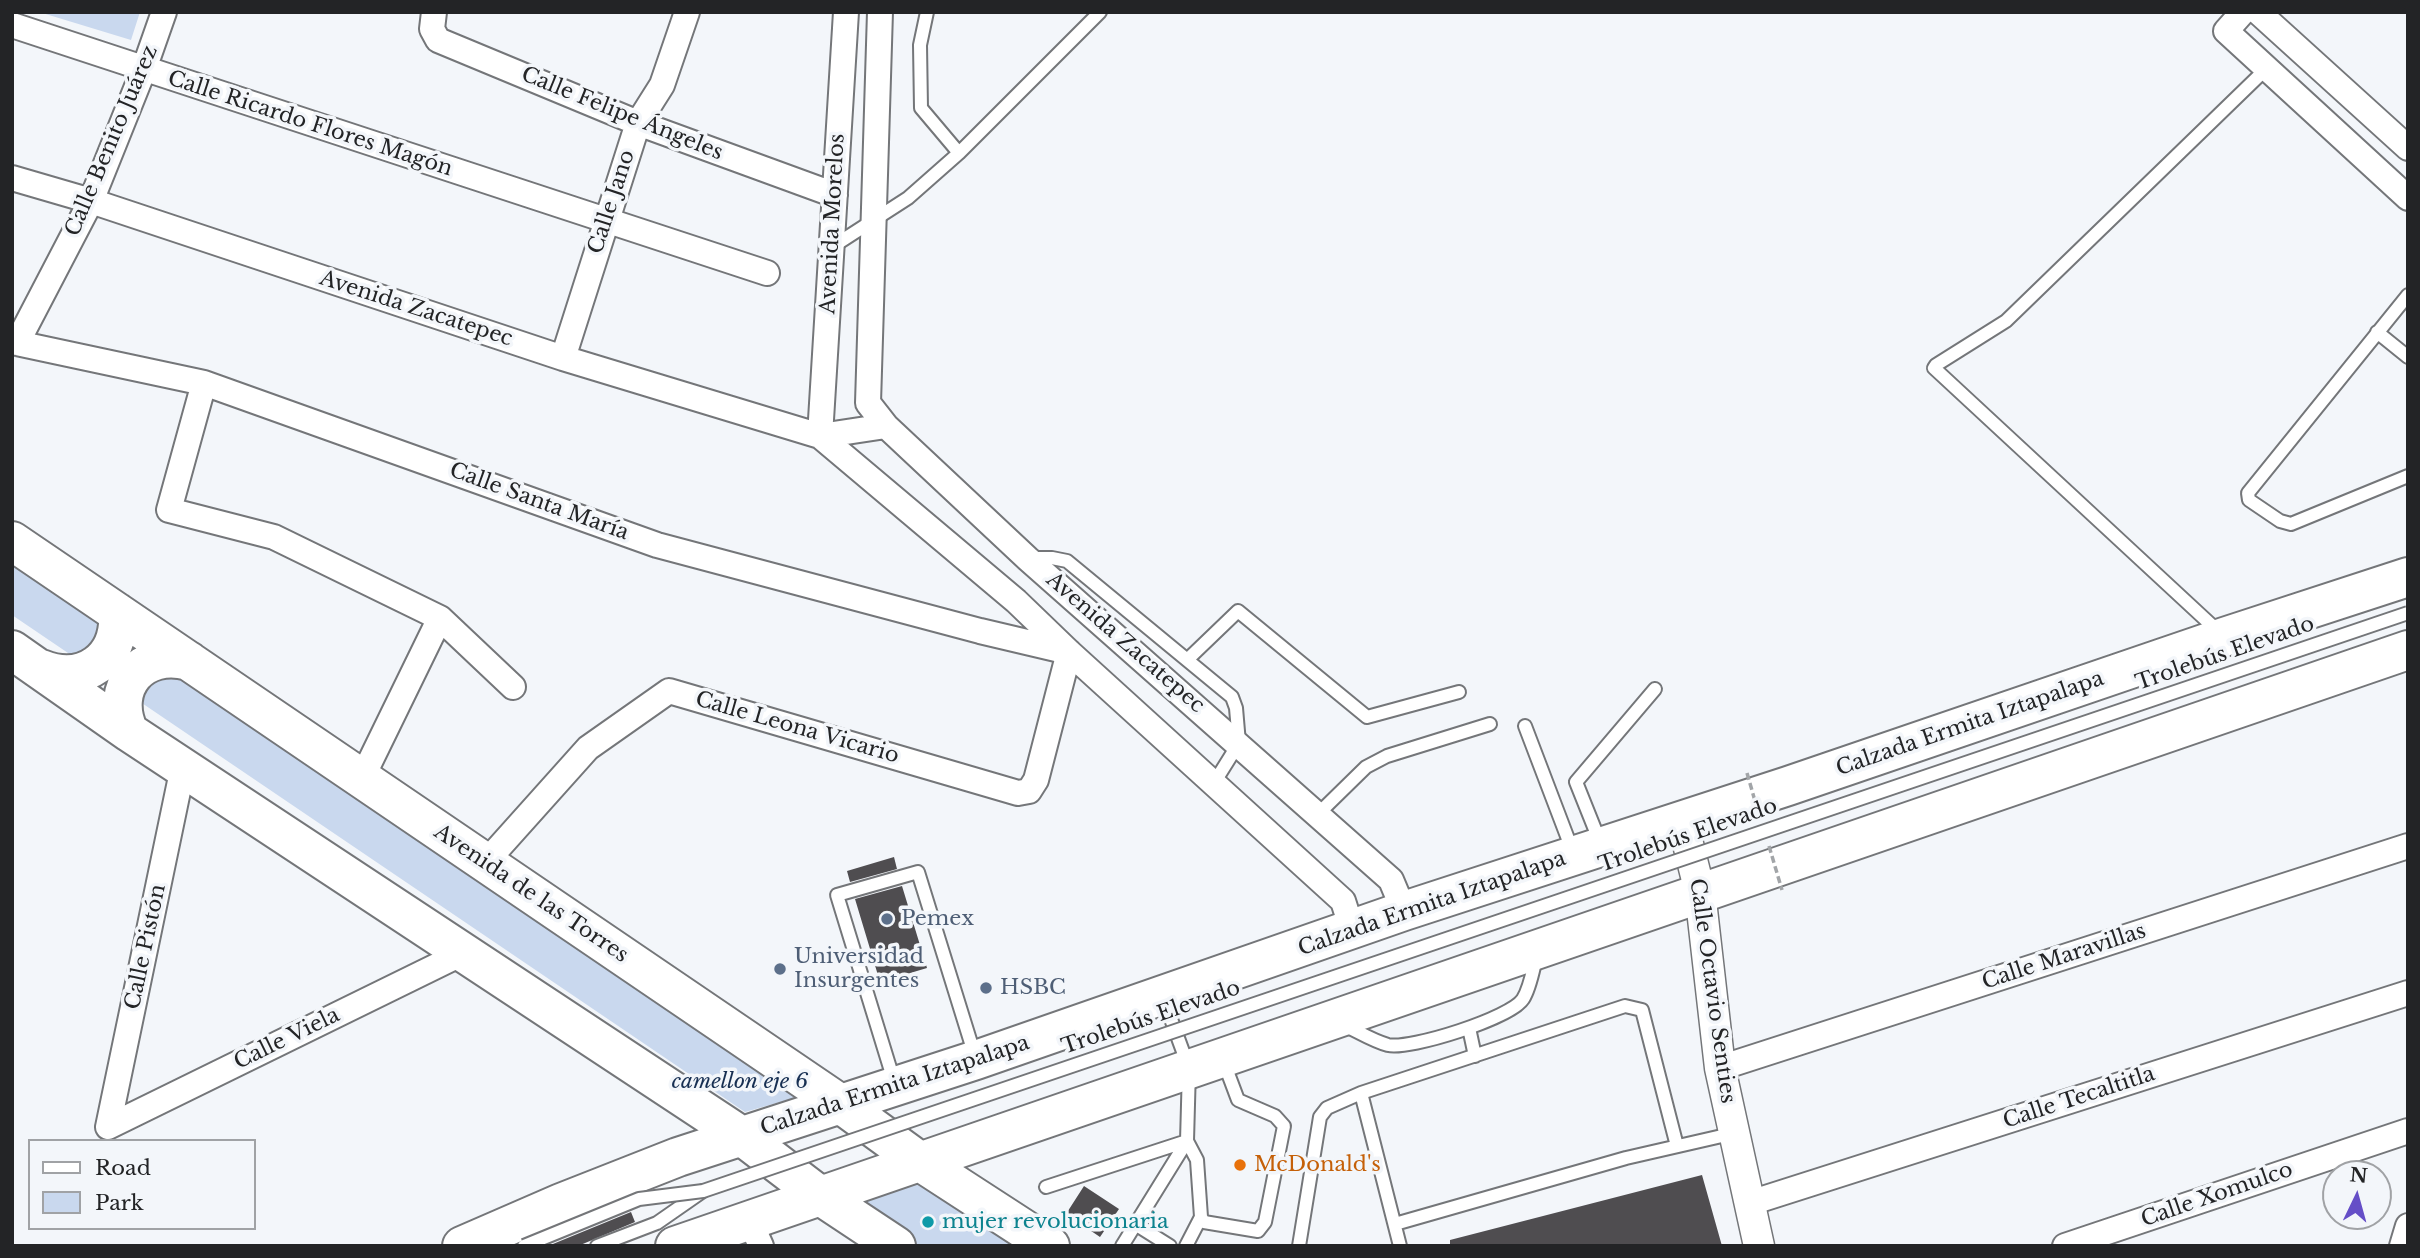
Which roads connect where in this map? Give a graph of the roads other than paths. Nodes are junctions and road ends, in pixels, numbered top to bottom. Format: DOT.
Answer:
graph roads {
  1 [pos="163,12"];
  2 [pos="434,12"];
  3 [pos="687,12"];
  4 [pos="846,12"];
  5 [pos="880,12"];
  6 [pos="927,12"];
  7 [pos="1100,12"];
  8 [pos="2243,12"];
  9 [pos="2258,12"];
  10 [pos="12,25"];
  11 [pos="2267,68"];
  12 [pos="144,69"];
  13 [pos="638,123"];
  14 [pos="2408,148"];
  15 [pos="960,153"];
  16 [pos="12,178"];
  17 [pos="835,195"];
  18 [pos="2408,198"];
  19 [pos="91,201"];
  20 [pos="873,221"];
  21 [pos="607,222"];
  22 [pos="831,247"];
  23 [pos="767,273"];
  24 [pos="2408,295"];
  25 [pos="2377,332"];
  26 [pos="15,342"];
  27 [pos="2408,357"];
  28 [pos="563,358"];
  29 [pos="204,383"];
  30 [pos="886,426"];
  31 [pos="820,436"];
  32 [pos="2408,476"];
  33 [pos="12,541"];
  34 [pos="1027,559"];
  35 [pos="2394,582"];
  36 [pos="1016,601"];
  37 [pos="118,613"];
  38 [pos="2408,613"];
  39 [pos="440,618"];
  40 [pos="980,631"];
  41 [pos="2224,637"];
  42 [pos="2404,651"];
  43 [pos="1069,652"];
  44 [pos="27,659"];
  45 [pos="1187,660"];
  46 [pos="189,661"];
  47 [pos="513,687"];
  48 [pos="1655,689"];
  49 [pos="1459,692"];
  50 [pos="1490,724"];
  51 [pos="1525,726"];
  52 [pos="129,732"];
  53 [pos="1240,743"];
  54 [pos="183,766"];
  55 [pos="362,778"];
  56 [pos="1214,783"];
  57 [pos="1318,814"];
  58 [pos="1682,820"];
  59 [pos="2408,846"];
  60 [pos="1588,851"];
  61 [pos="485,863"];
  62 [pos="1700,892"];
  63 [pos="1404,911"];
  64 [pos="1352,929"];
  65 [pos="1540,947"];
  66 [pos="466,952"];
  67 [pos="2408,993"];
  68 [pos="1163,996"];
  69 [pos="1331,1019"];
  70 [pos="1469,1028"];
  71 [pos="1475,1056"];
  72 [pos="976,1060"];
  73 [pos="1205,1062"];
  74 [pos="1720,1068"];
  75 [pos="896,1086"];
  76 [pos="1361,1093"];
  77 [pos="842,1104"];
  78 [pos="108,1126"];
  79 [pos="2408,1130"];
  80 [pos="1735,1133"];
  81 [pos="743,1137"];
  82 [pos="1187,1141"];
  83 [pos="1677,1146"];
  84 [pos="919,1161"];
  85 [pos="1046,1187"];
  86 [pos="703,1191"];
  87 [pos="819,1195"];
  88 [pos="1750,1203"];
  89 [pos="1201,1217"];
  90 [pos="1135,1224"];
  91 [pos="1395,1224"];
  92 [pos="2408,1226"];
  93 [pos="755,1233"];
  94 [pos="462,1246"];
  95 [pos="524,1246"];
  96 [pos="597,1246"];
  97 [pos="676,1246"];
  98 [pos="896,1246"];
  99 [pos="1049,1246"];
  100 [pos="1122,1246"];
  101 [pos="1170,1246"];
  102 [pos="1186,1246"];
  103 [pos="1299,1246"];
  104 [pos="1400,1246"];
  105 [pos="1759,1246"];
  106 [pos="2065,1246"];
  107 [pos="2402,1246"];
  1 -- 12 [label="street, Calle Benito Juárez"];
  2 -- 13 [label="street, Calle Felipe Ángeles"];
  3 -- 13 [label="street, Calle Jano"];
  4 -- 17 [label="street, Avenida Morelos"];
  5 -- 20 [label="street, Avenida Morelos"];
  6 -- 15 [label="lane"];
  7 -- 15 [label="lane"];
  8 -- 11 [label="street"];
  9 -- 14 [label="street"];
  10 -- 12 [label="street, Calle Ricardo Flores Magón"];
  11 -- 18 [label="street"];
  11 -- 41 [label="lane"];
  12 -- 19 [label="street, Calle Benito Juárez"];
  12 -- 21 [label="street, Calle Ricardo Flores Magón"];
  13 -- 17 [label="street, Calle Felipe Ángeles"];
  13 -- 21 [label="street, Calle Jano"];
  15 -- 20 [label="lane"];
  16 -- 19 [label="street, Avenida Zacatepec"];
  17 -- 22 [label="street, Avenida Morelos"];
  19 -- 26 [label="street, Calle Benito Juárez"];
  19 -- 28 [label="street, Avenida Zacatepec"];
  20 -- 22 [label="lane"];
  20 -- 30 [label="street, Avenida Morelos"];
  21 -- 23 [label="street, Calle Ricardo Flores Magón"];
  21 -- 28 [label="street, Calle Jano"];
  22 -- 31 [label="street, Avenida Morelos"];
  24 -- 25 [label="lane"];
  25 -- 27 [label="lane"];
  25 -- 32 [label="lane"];
  26 -- 29 [label="street, Calle Santa María"];
  28 -- 31 [label="street, Avenida Zacatepec"];
  29 -- 39 [label="street"];
  29 -- 40 [label="street, Calle Santa María"];
  30 -- 31 [label="street, Avenida Zacatepec"];
  30 -- 34 [label="street, Avenida Zacatepec"];
  31 -- 36 [label="street, Avenida Zacatepec"];
  33 -- 37 [label="main road, Avenida de las Torres"];
  34 -- 36 [label="street"];
  34 -- 45 [label="lane"];
  34 -- 53 [label="street, Avenida Zacatepec"];
  35 -- 41 [label="main road, Calzada Ermita Iztapalapa"];
  35 -- 42 [label="main road"];
  36 -- 40 [label="street"];
  36 -- 43 [label="street, Avenida Zacatepec"];
  37 -- 44 [label="main road"];
  37 -- 46 [label="main road, Avenida de las Torres"];
  38 -- 86 [label="lane, Trolebús Elevado, bridge"];
  39 -- 47 [label="street"];
  39 -- 55 [label="street"];
  40 -- 43 [label="street, Calle Santa María"];
  41 -- 58 [label="main road, Calzada Ermita Iztapalapa"];
  42 -- 62 [label="main road"];
  43 -- 56 [label="street, Avenida Zacatepec"];
  43 -- 61 [label="street, Calle Leona Vicario"];
  44 -- 52 [label="main road"];
  45 -- 49 [label="lane"];
  45 -- 53 [label="lane"];
  46 -- 52 [label="main road"];
  46 -- 55 [label="main road, Avenida de las Torres"];
  48 -- 60 [label="lane"];
  50 -- 57 [label="lane"];
  51 -- 60 [label="lane"];
  52 -- 54 [label="main road"];
  53 -- 56 [label="lane"];
  53 -- 57 [label="street, Avenida Zacatepec"];
  54 -- 66 [label="main road"];
  54 -- 78 [label="street, Calle Pistón"];
  55 -- 61 [label="main road, Avenida de las Torres"];
  56 -- 64 [label="street, Avenida Zacatepec"];
  57 -- 63 [label="street, Avenida Zacatepec"];
  58 -- 60 [label="main road, Calzada Ermita Iztapalapa"];
  58 -- 62 [label="street, Calle Octavio Senties"];
  59 -- 74 [label="street, Calle Maravillas"];
  60 -- 63 [label="main road, Calzada Ermita Iztapalapa"];
  61 -- 77 [label="main road, Avenida de las Torres"];
  62 -- 65 [label="main road"];
  62 -- 74 [label="street, Calle Octavio Senties"];
  63 -- 64 [label="main road, Calzada Ermita Iztapalapa"];
  64 -- 68 [label="main road, Calzada Ermita Iztapalapa"];
  65 -- 69 [label="main road"];
  65 -- 70 [label="lane"];
  66 -- 78 [label="street, Calle Viela"];
  66 -- 81 [label="main road"];
  67 -- 88 [label="street, Calle Tecaltitla"];
  68 -- 72 [label="main road, Calzada Ermita Iztapalapa"];
  68 -- 73 [label="lane"];
  69 -- 70 [label="lane"];
  69 -- 73 [label="main road"];
  70 -- 71 [label="lane"];
  71 -- 76 [label="lane"];
  71 -- 83 [label="lane"];
  72 -- 75 [label="main road, Calzada Ermita Iztapalapa"];
  72 -- 75 [label="lane"];
  73 -- 82 [label="lane"];
  73 -- 84 [label="main road"];
  73 -- 89 [label="lane"];
  74 -- 80 [label="street, Calle Octavio Senties"];
  75 -- 77 [label="main road, Calzada Ermita Iztapalapa"];
  76 -- 91 [label="lane"];
  76 -- 103 [label="lane"];
  77 -- 81 [label="main road, Calzada Ermita Iztapalapa"];
  77 -- 84 [label="main road, Avenida de las Torres"];
  79 -- 106 [label="street, Calle Xomulco"];
  80 -- 83 [label="lane"];
  80 -- 88 [label="street, Calle Octavio Senties"];
  81 -- 87 [label="main road"];
  81 -- 94 [label="main road, Calzada Ermita Iztapalapa"];
  82 -- 85 [label="lane"];
  82 -- 89 [label="lane"];
  82 -- 90 [label="lane"];
  83 -- 91 [label="lane"];
  84 -- 87 [label="main road"];
  84 -- 99 [label="main road, Avenida de las Torres"];
  86 -- 95 [label="lane, Trolebús Elevado, bridge"];
  86 -- 96 [label="lane, Trolebús Elevado"];
  87 -- 93 [label="main road"];
  87 -- 98 [label="main road"];
  88 -- 105 [label="street, Calle Octavio Senties"];
  89 -- 102 [label="lane"];
  90 -- 100 [label="lane"];
  90 -- 101 [label="lane"];
  91 -- 104 [label="lane"];
  92 -- 107 [label="street"];
  93 -- 97 [label="main road"];
}
